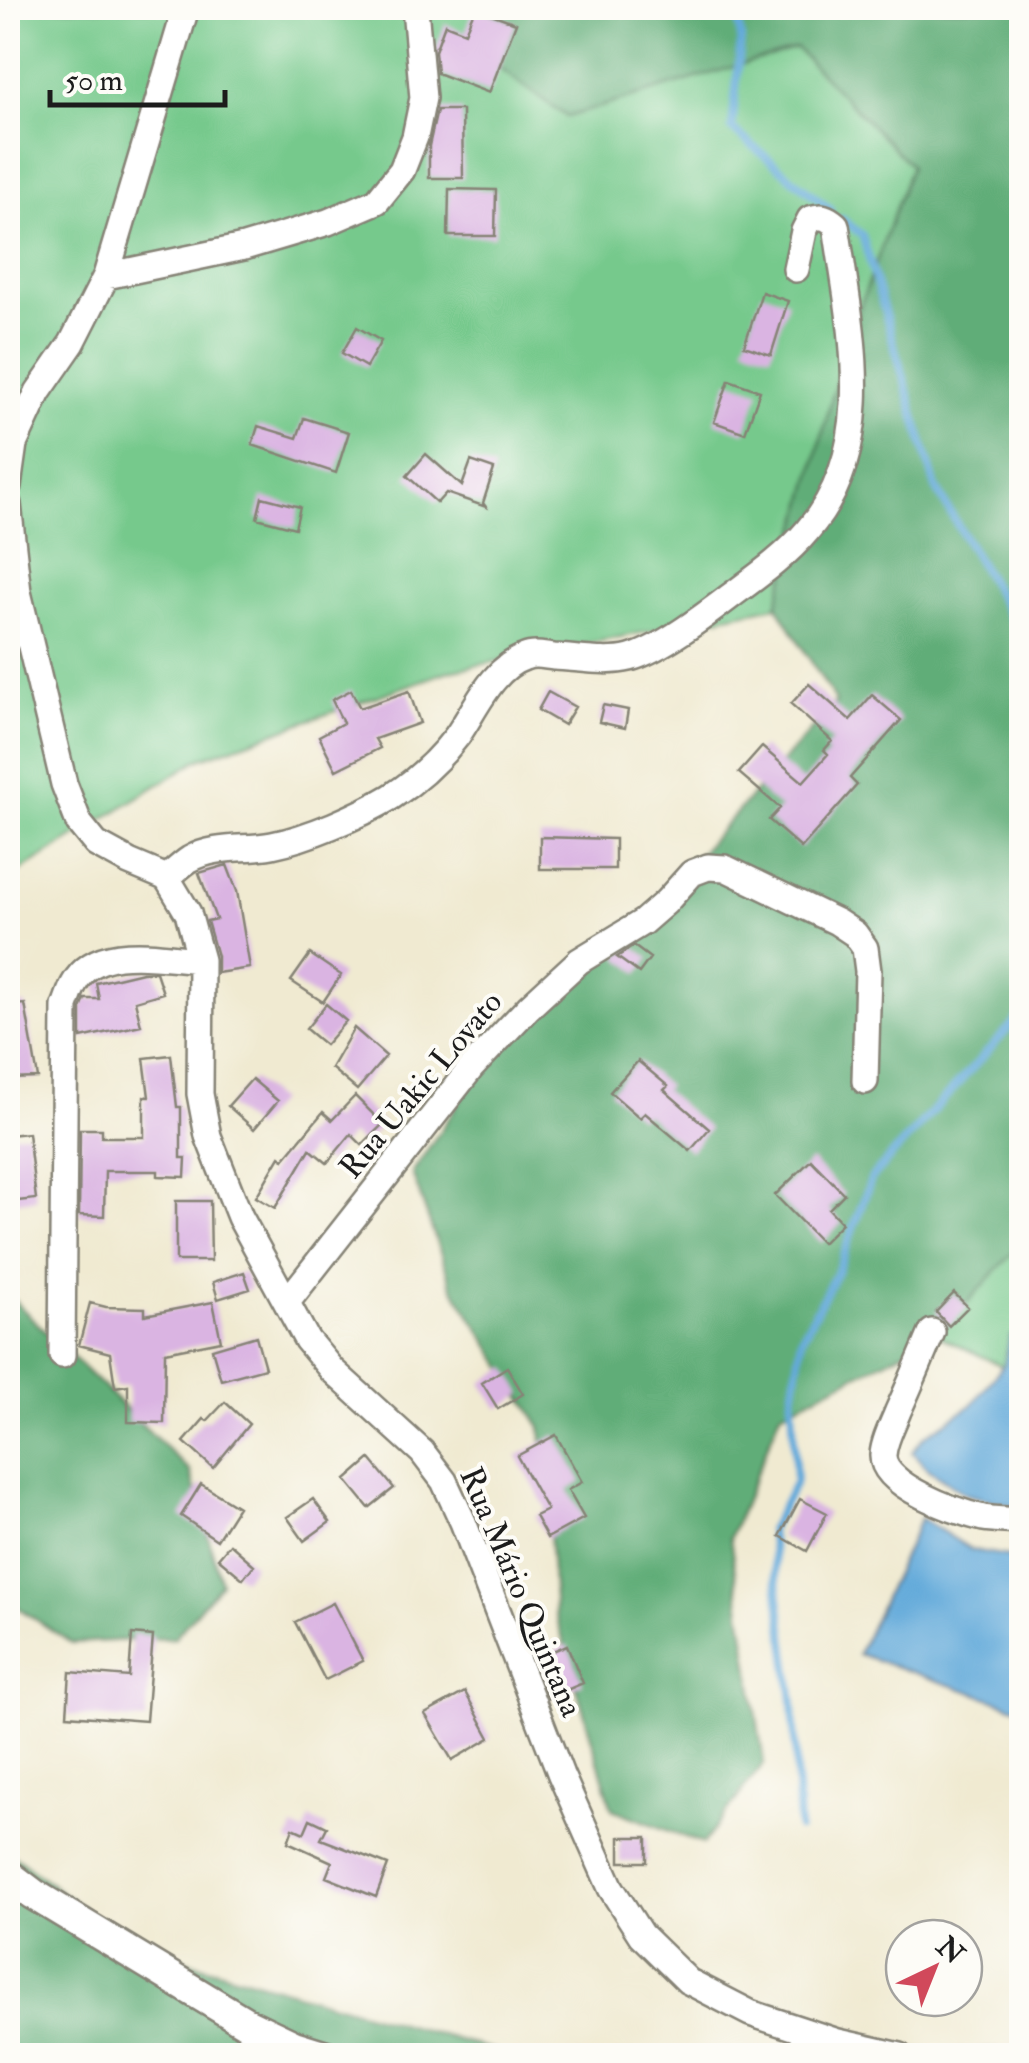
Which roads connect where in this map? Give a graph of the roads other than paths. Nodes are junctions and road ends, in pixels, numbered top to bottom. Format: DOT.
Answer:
graph roads {
  1 [pos="186,8"];
  2 [pos="415,8"];
  3 [pos="796,269"];
  4 [pos="106,276"];
  5 [pos="8,486"];
  6 [pos="8,504"];
  7 [pos="166,878"];
  8 [pos="201,960"];
  9 [pos="865,1081"];
  10 [pos="287,1302"];
  11 [pos="932,1332"];
  12 [pos="62,1355"];
  13 [pos="1022,1521"];
  14 [pos="8,1875"];
  15 [pos="326,2056"];
  16 [pos="900,2056"];
  1 -- 4 [label="street"];
  2 -- 4 [label="street"];
  3 -- 7 [label="street"];
  4 -- 5 [label="street"];
  6 -- 7 [label="street"];
  7 -- 8 [label="street, Rua Mário Quintana"];
  8 -- 10 [label="street, Rua Mário Quintana"];
  8 -- 12 [label="street"];
  9 -- 10 [label="street, Rua Uakic Lovato"];
  10 -- 16 [label="street, Rua Mário Quintana"];
  11 -- 13 [label="street"];
  14 -- 15 [label="street"];
}
